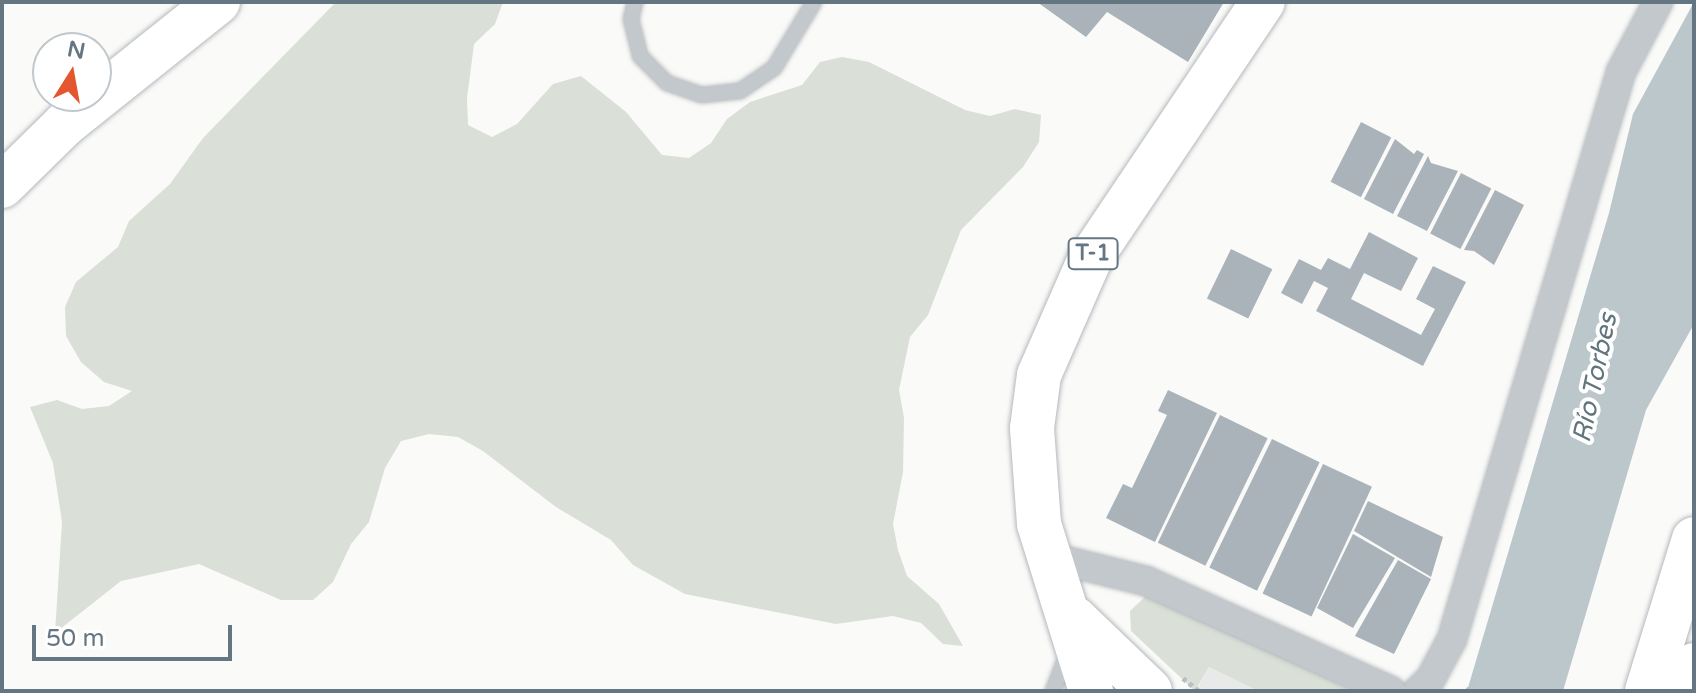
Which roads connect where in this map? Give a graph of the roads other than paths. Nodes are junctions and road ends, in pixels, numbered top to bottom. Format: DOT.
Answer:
graph roads {
  1 [pos="218,2"];
  2 [pos="635,2"];
  3 [pos="814,2"];
  4 [pos="1263,2"];
  5 [pos="1658,2"];
  6 [pos="2,186"];
  7 [pos="1694,539"];
  8 [pos="1053,558"];
  9 [pos="1072,617"];
  10 [pos="1694,665"];
  11 [pos="1053,691"];
  12 [pos="1091,691"];
  13 [pos="1121,691"];
  14 [pos="1150,691"];
  15 [pos="1391,691"];
  16 [pos="1418,691"];
  17 [pos="1647,691"];
  18 [pos="1686,691"];
  1 -- 6 [label="highway"];
  2 -- 3 [label="lane"];
  4 -- 8 [label="highway, T-1"];
  5 -- 16 [label="street"];
  7 -- 17 [label="highway"];
  8 -- 9 [label="highway, T-1"];
  8 -- 15 [label="street"];
  9 -- 11 [label="lane"];
  9 -- 12 [label="highway"];
  9 -- 13 [label="highway"];
  9 -- 14 [label="highway"];
  10 -- 18 [label="highway"];
}
